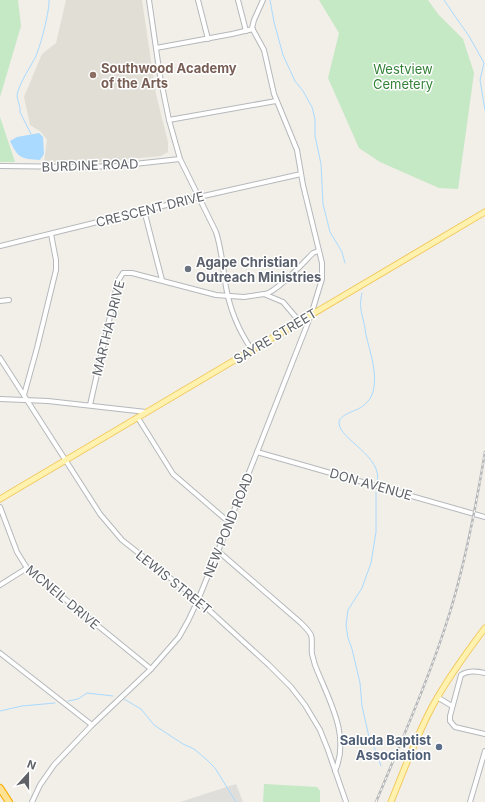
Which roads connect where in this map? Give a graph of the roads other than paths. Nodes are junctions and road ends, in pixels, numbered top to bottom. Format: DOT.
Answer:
graph roads {
  1 [pos="149,0"];
  2 [pos="198,0"];
  3 [pos="238,0"];
  4 [pos="263,0"];
  5 [pos="253,29"];
  6 [pos="246,31"];
  7 [pos="208,39"];
  8 [pos="156,48"];
  9 [pos="276,100"];
  10 [pos="169,120"];
  11 [pos="180,159"];
  12 [pos="0,166"];
  13 [pos="301,174"];
  14 [pos="199,197"];
  15 [pos="144,210"];
  16 [pos="485,212"];
  17 [pos="51,234"];
  18 [pos="0,246"];
  19 [pos="318,251"];
  20 [pos="162,280"];
  21 [pos="264,294"];
  22 [pos="228,297"];
  23 [pos="9,300"];
  24 [pos="0,302"];
  25 [pos="311,315"];
  26 [pos="300,322"];
  27 [pos="252,350"];
  28 [pos="0,358"];
  29 [pos="24,395"];
  30 [pos="0,399"];
  31 [pos="27,400"];
  32 [pos="90,405"];
  33 [pos="146,412"];
  34 [pos="138,418"];
  35 [pos="257,452"];
  36 [pos="65,460"];
  37 [pos="0,499"];
  38 [pos="0,507"];
  39 [pos="485,517"];
  40 [pos="230,520"];
  41 [pos="218,551"];
  42 [pos="26,568"];
  43 [pos="0,585"];
  44 [pos="198,600"];
  45 [pos="485,628"];
  46 [pos="0,653"];
  47 [pos="151,669"];
  48 [pos="485,673"];
  49 [pos="437,697"];
  50 [pos="452,706"];
  51 [pos="92,725"];
  52 [pos="485,734"];
  53 [pos="485,751"];
  54 [pos="335,771"];
  55 [pos="0,788"];
  56 [pos="9,802"];
  57 [pos="32,802"];
  58 [pos="346,802"];
  59 [pos="391,802"];
  60 [pos="470,802"];
  1 -- 8 [label="street"];
  2 -- 7 [label="street"];
  3 -- 6 [label="street"];
  4 -- 5 [label="street"];
  5 -- 6 [label="street"];
  5 -- 9 [label="street, NEW POND ROAD"];
  6 -- 7 [label="street"];
  7 -- 8 [label="street"];
  8 -- 10 [label="street"];
  9 -- 10 [label="street"];
  9 -- 13 [label="street, NEW POND ROAD"];
  10 -- 11 [label="street"];
  11 -- 12 [label="street, BURDINE ROAD"];
  11 -- 14 [label="street"];
  13 -- 14 [label="street, CRESCENT DRIVE"];
  13 -- 19 [label="street, NEW POND ROAD"];
  14 -- 15 [label="street, CRESCENT DRIVE"];
  14 -- 22 [label="street"];
  15 -- 17 [label="street, CRESCENT DRIVE"];
  15 -- 20 [label="street"];
  16 -- 25 [label="main road, SAYRE STREET"];
  17 -- 18 [label="street, CRESCENT DRIVE"];
  17 -- 29 [label="street"];
  19 -- 21 [label="street"];
  19 -- 25 [label="street, NEW POND ROAD"];
  20 -- 22 [label="street, MARTHA DRIVE"];
  20 -- 32 [label="street, MARTHA DRIVE"];
  21 -- 22 [label="street, MARTHA DRIVE"];
  21 -- 26 [label="street, MARTHA DRIVE"];
  22 -- 27 [label="street"];
  23 -- 24 [label="street"];
  25 -- 26 [label="main road, SAYRE STREET"];
  25 -- 35 [label="street, NEW POND ROAD"];
  26 -- 27 [label="main road, SAYRE STREET"];
  27 -- 33 [label="main road, SAYRE STREET"];
  28 -- 29 [label="street, LEWIS STREET"];
  29 -- 31 [label="street, LEWIS STREET"];
  30 -- 31 [label="street"];
  31 -- 32 [label="street"];
  31 -- 36 [label="street, LEWIS STREET"];
  32 -- 33 [label="street"];
  33 -- 34 [label="main road, SAYRE STREET"];
  34 -- 36 [label="main road, SAYRE STREET"];
  34 -- 40 [label="street"];
  35 -- 39 [label="street, DON AVENUE"];
  35 -- 40 [label="street, NEW POND ROAD"];
  36 -- 37 [label="main road, SAYRE STREET"];
  36 -- 44 [label="street, LEWIS STREET"];
  38 -- 42 [label="street, MCNEIL DRIVE"];
  40 -- 41 [label="street, NEW POND ROAD"];
  41 -- 44 [label="street, NEW POND ROAD"];
  41 -- 54 [label="street"];
  42 -- 43 [label="street"];
  42 -- 47 [label="street, MCNEIL DRIVE"];
  44 -- 47 [label="street, NEW POND ROAD"];
  44 -- 54 [label="street, LEWIS STREET"];
  45 -- 49 [label="main road"];
  46 -- 51 [label="street"];
  47 -- 51 [label="street, NEW POND ROAD"];
  48 -- 50 [label="street"];
  49 -- 50 [label="street"];
  49 -- 59 [label="main road"];
  50 -- 52 [label="street"];
  51 -- 57 [label="street, NEW POND ROAD"];
  53 -- 60 [label="street"];
  54 -- 58 [label="street, LEWIS STREET"];
  55 -- 56 [label="highway"];
}
